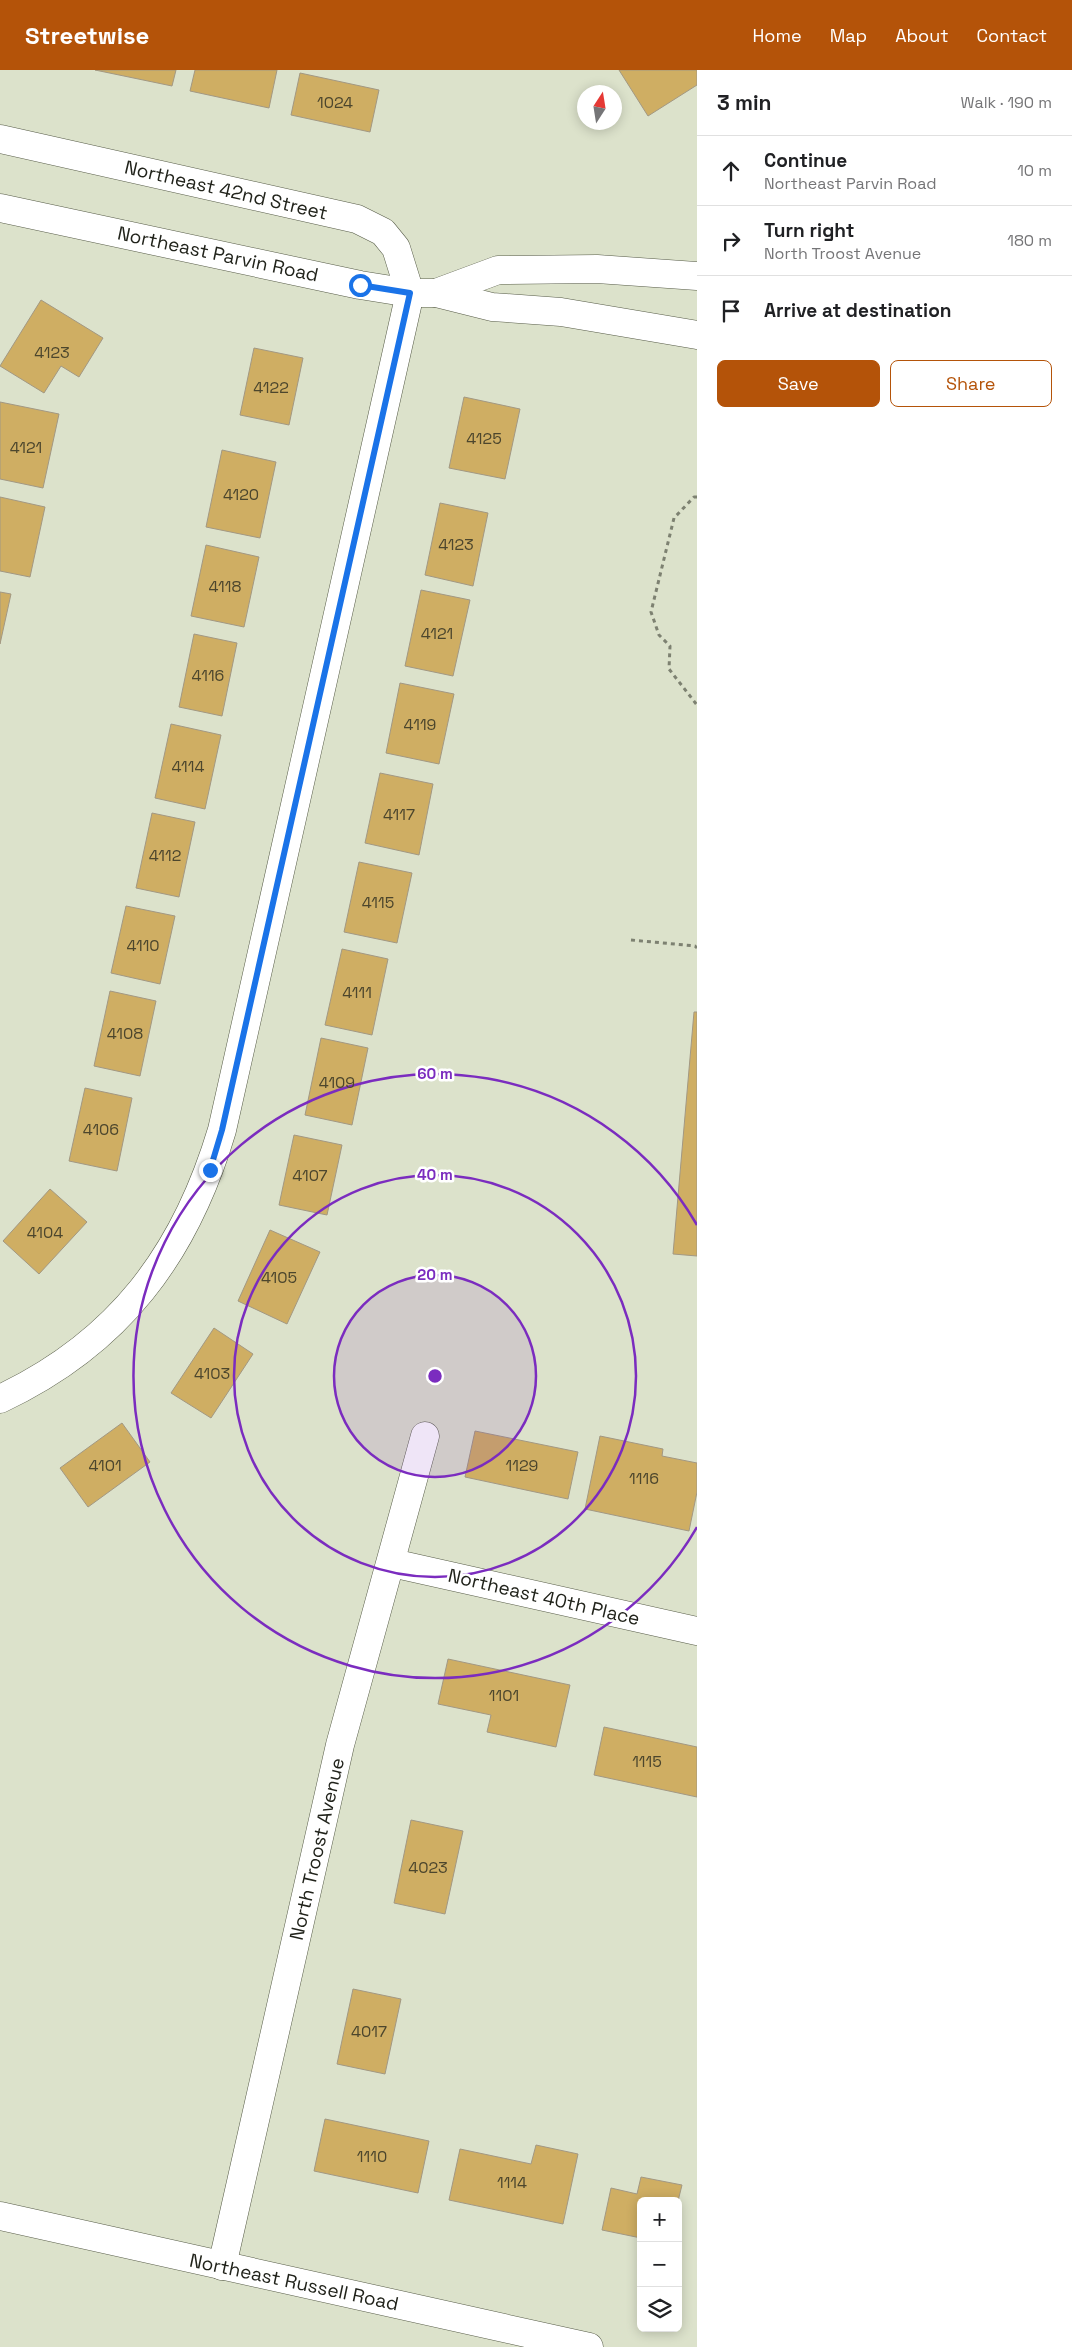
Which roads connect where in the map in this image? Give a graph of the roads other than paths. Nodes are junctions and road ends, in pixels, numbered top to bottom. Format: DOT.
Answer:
graph roads {
  1 [pos="0,139"];
  2 [pos="0,208"];
  3 [pos="697,276"];
  4 [pos="410,293"];
  5 [pos="436,293"];
  6 [pos="697,335"];
  7 [pos="11,1394"];
  8 [pos="425,1436"];
  9 [pos="392,1563"];
  10 [pos="697,1631"];
  11 [pos="0,2216"];
  12 [pos="222,2266"];
  13 [pos="589,2347"];
  1 -- 4 [label="street, Northeast 42nd Street"];
  2 -- 4 [label="street, Northeast Parvin Road"];
  3 -- 5 [label="street, Northeast Parvin Road"];
  4 -- 5 [label="street, Northeast Parvin Road"];
  4 -- 7 [label="street"];
  5 -- 6 [label="street, Northeast Parvin Road"];
  8 -- 9 [label="street, North Troost Avenue"];
  9 -- 10 [label="street, Northeast 40th Place"];
  9 -- 12 [label="street, North Troost Avenue"];
  11 -- 12 [label="street, Northeast Russell Road"];
  12 -- 13 [label="street, Northeast Russell Road"];
}
